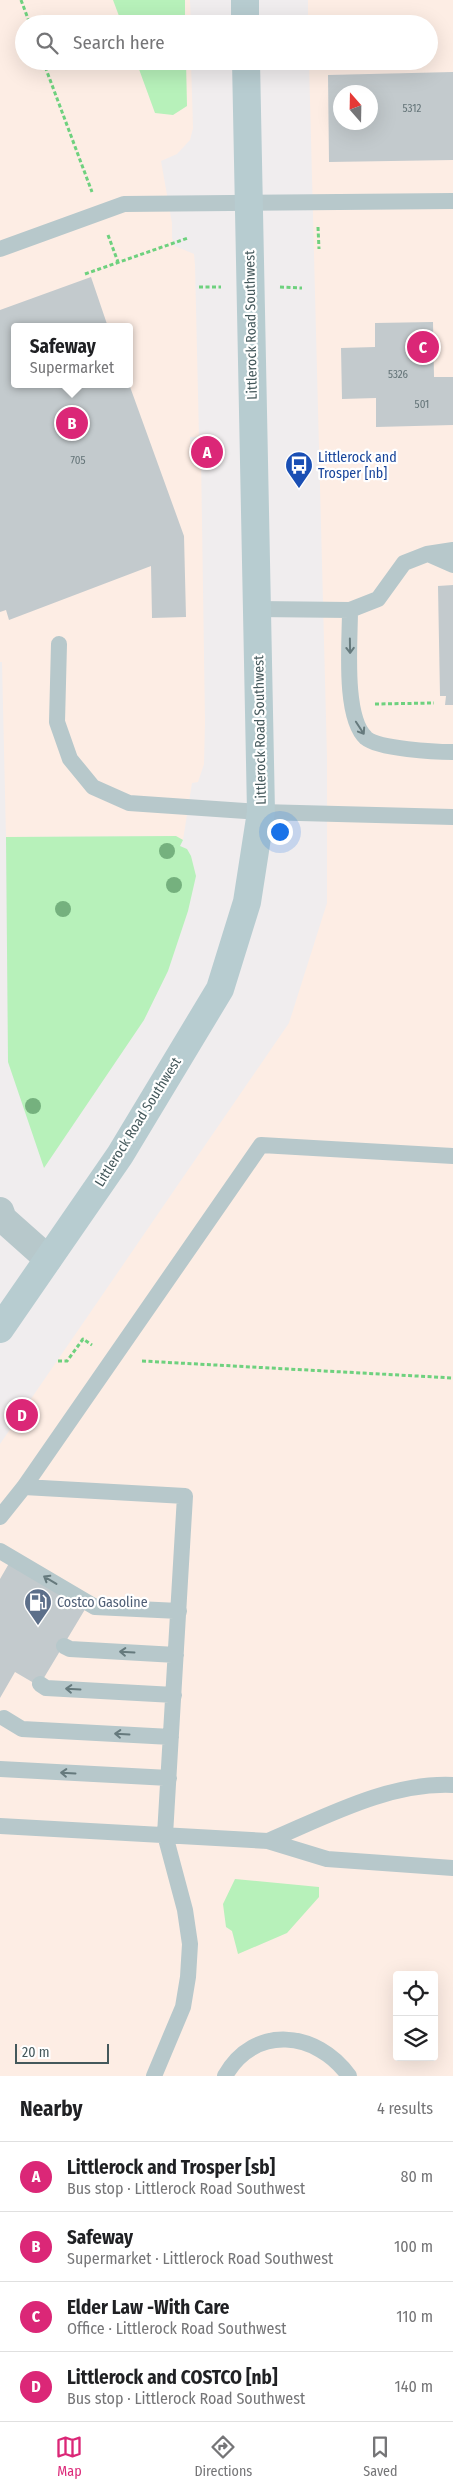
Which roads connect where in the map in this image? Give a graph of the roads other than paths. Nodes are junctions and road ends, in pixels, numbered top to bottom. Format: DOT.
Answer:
graph roads {
  1 [pos="232,0"];
  2 [pos="245,0"];
  3 [pos="234,15"];
  4 [pos="245,15"];
  5 [pos="246,70"];
  6 [pos="453,201"];
  7 [pos="248,204"];
  8 [pos="0,249"];
  9 [pos="453,550"];
  10 [pos="428,554"];
  11 [pos="453,565"];
  12 [pos="257,608"];
  13 [pos="350,610"];
  14 [pos="59,644"];
  15 [pos="453,752"];
  16 [pos="261,812"];
  17 [pos="453,817"];
  18 [pos="453,1156"];
  19 [pos="0,1211"];
  20 [pos="48,1259"];
  21 [pos="0,1329"];
  22 [pos="24,1487"];
  23 [pos="0,1517"];
  24 [pos="0,1551"];
  25 [pos="178,1611"];
  26 [pos="64,1646"];
  27 [pos="176,1655"];
  28 [pos="40,1684"];
  29 [pos="174,1695"];
  30 [pos="4,1718"];
  31 [pos="171,1737"];
  32 [pos="0,1769"];
  33 [pos="169,1778"];
  34 [pos="453,1785"];
  35 [pos="0,1826"];
  36 [pos="166,1835"];
  37 [pos="268,1840"];
  38 [pos="453,1868"];
  39 [pos="154,2076"];
  40 [pos="225,2076"];
  41 [pos="349,2076"];
  1 -- 3 [label="lane"];
  2 -- 4 [label="main road"];
  5 -- 7 [label="main road, Littlerock Road Southwest"];
  6 -- 7 [label="lane"];
  7 -- 8 [label="lane"];
  7 -- 12 [label="main road, Littlerock Road Southwest"];
  9 -- 10 [label="lane"];
  10 -- 11 [label="lane"];
  10 -- 13 [label="lane"];
  12 -- 13 [label="lane"];
  12 -- 16 [label="main road, Littlerock Road Southwest"];
  13 -- 15 [label="lane, one-way"];
  14 -- 16 [label="lane"];
  16 -- 17 [label="lane"];
  16 -- 20 [label="main road, Littlerock Road Southwest"];
  18 -- 22 [label="lane"];
  19 -- 20 [label="street"];
  20 -- 21 [label="main road, Littlerock Road Southwest"];
  22 -- 23 [label="lane"];
  22 -- 25 [label="lane"];
  25 -- 24 [label="lane, one-way"];
  25 -- 27 [label="lane"];
  27 -- 26 [label="lane, one-way"];
  27 -- 29 [label="lane"];
  29 -- 28 [label="lane, one-way"];
  29 -- 31 [label="lane"];
  31 -- 30 [label="lane, one-way"];
  31 -- 33 [label="lane"];
  33 -- 32 [label="lane, one-way"];
  33 -- 36 [label="lane"];
  34 -- 37 [label="lane"];
  35 -- 36 [label="lane"];
  36 -- 37 [label="lane"];
  36 -- 39 [label="lane"];
  37 -- 38 [label="lane"];
  40 -- 41 [label="lane"];
}
